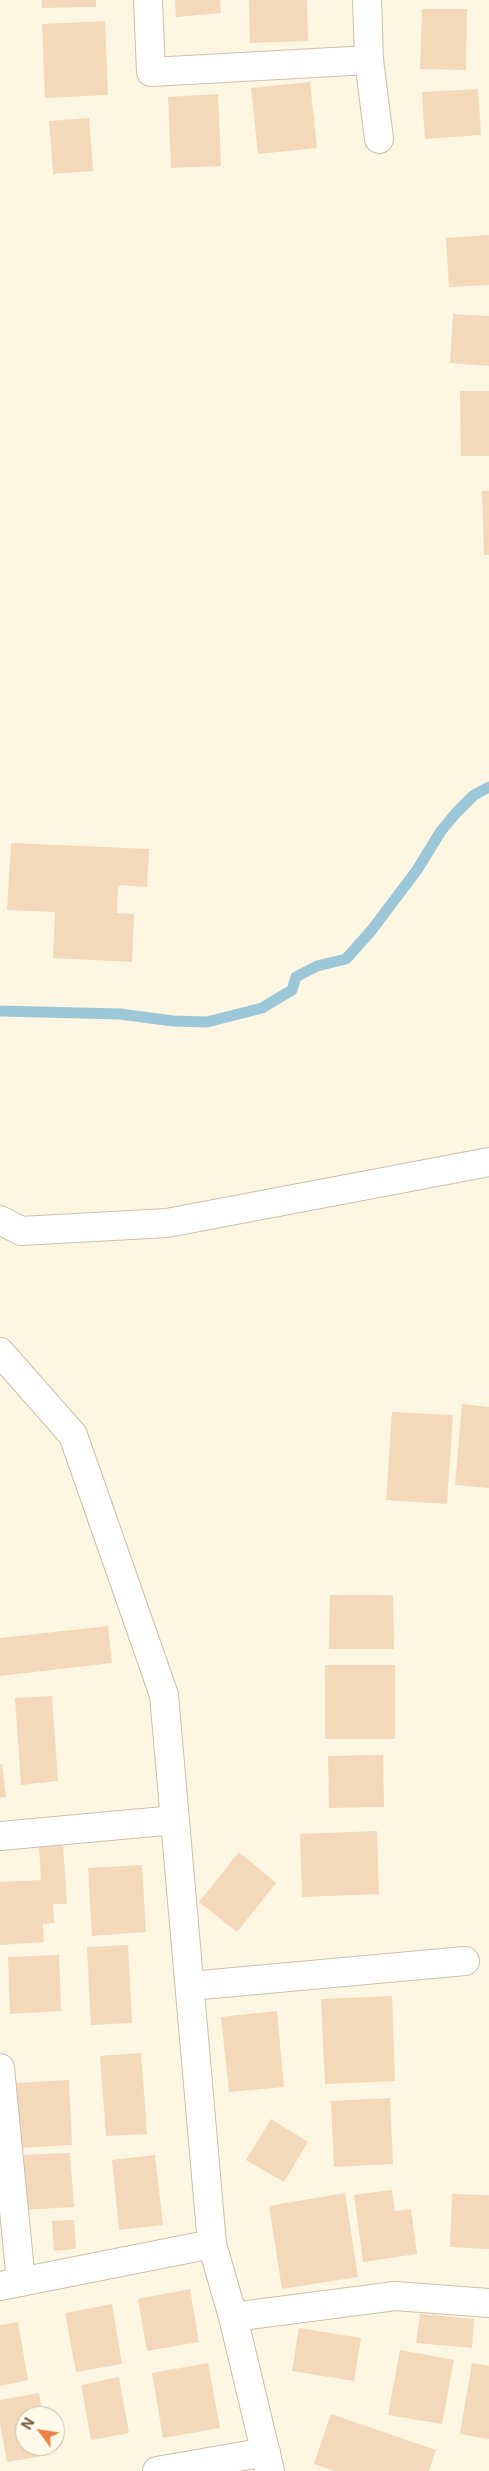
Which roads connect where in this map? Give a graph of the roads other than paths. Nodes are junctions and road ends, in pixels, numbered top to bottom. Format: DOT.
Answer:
graph roads {
  1 [pos="148,0"];
  2 [pos="367,0"];
  3 [pos="369,60"];
  4 [pos="378,139"];
  5 [pos="489,1162"];
  6 [pos="0,1220"];
  7 [pos="0,1352"];
  8 [pos="175,1820"];
  9 [pos="0,1836"];
  10 [pos="465,1961"];
  11 [pos="190,1986"];
  12 [pos="0,2068"];
  13 [pos="212,2244"];
  14 [pos="10,2284"];
  15 [pos="489,2303"];
  16 [pos="234,2317"];
  17 [pos="268,2461"];
  18 [pos="157,2471"];
  1 -- 3 [label="street"];
  2 -- 3 [label="street"];
  3 -- 4 [label="street"];
  5 -- 6 [label="street"];
  7 -- 8 [label="street"];
  8 -- 9 [label="street"];
  8 -- 11 [label="street"];
  10 -- 11 [label="street"];
  11 -- 13 [label="street"];
  12 -- 14 [label="street"];
  13 -- 14 [label="street"];
  13 -- 16 [label="street"];
  15 -- 16 [label="street"];
  16 -- 17 [label="street"];
  17 -- 18 [label="street"];
}
